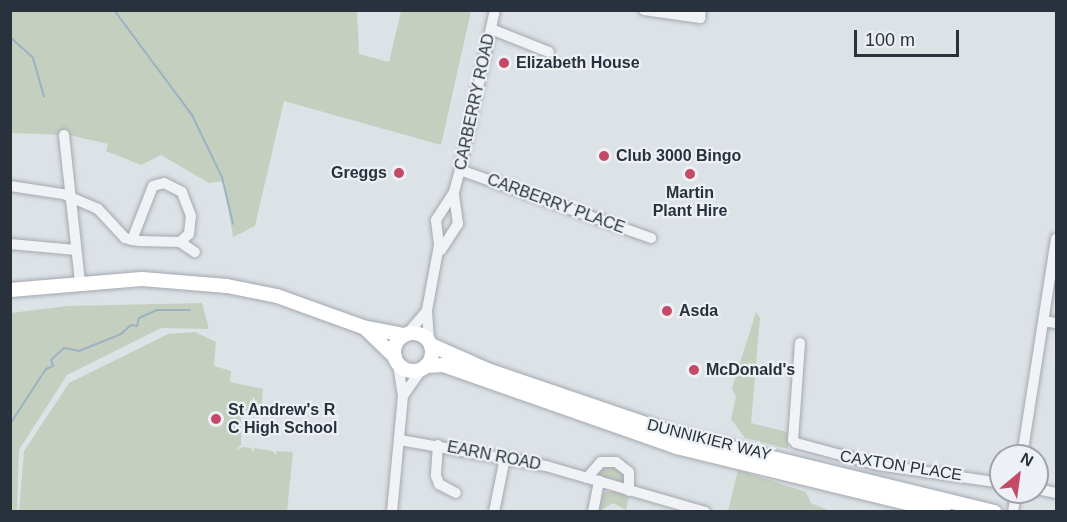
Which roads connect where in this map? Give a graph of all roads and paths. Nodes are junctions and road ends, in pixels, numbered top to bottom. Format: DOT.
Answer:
graph roads {
  1 [pos="495,10"];
  2 [pos="644,10"];
  3 [pos="701,10"];
  4 [pos="491,28"];
  5 [pos="549,52"];
  6 [pos="64,135"];
  7 [pos="460,170"];
  8 [pos="10,186"];
  9 [pos="454,192"];
  10 [pos="74,200"];
  11 [pos="440,214"];
  12 [pos="455,215"];
  13 [pos="438,230"];
  14 [pos="452,233"];
  15 [pos="651,238"];
  16 [pos="1056,239"];
  17 [pos="132,240"];
  18 [pos="180,242"];
  19 [pos="10,244"];
  20 [pos="76,250"];
  21 [pos="195,252"];
  22 [pos="438,256"];
  23 [pos="80,283"];
  24 [pos="10,290"];
  25 [pos="426,310"];
  26 [pos="1043,321"];
  27 [pos="1056,323"];
  28 [pos="363,327"];
  29 [pos="406,334"];
  30 [pos="430,343"];
  31 [pos="800,343"];
  32 [pos="396,360"];
  33 [pos="424,368"];
  34 [pos="403,396"];
  35 [pos="400,440"];
  36 [pos="1024,444"];
  37 [pos="438,445"];
  38 [pos="505,458"];
  39 [pos="586,478"];
  40 [pos="599,481"];
  41 [pos="989,481"];
  42 [pos="629,491"];
  43 [pos="456,493"];
  44 [pos="932,497"];
  45 [pos="678,508"];
  46 [pos="392,512"];
  47 [pos="494,512"];
  48 [pos="593,512"];
  49 [pos="705,512"];
  50 [pos="944,512"];
  51 [pos="965,512"];
  52 [pos="994,512"];
  1 -- 4 [label="street, CARBERRY ROAD"];
  2 -- 3 [label="street"];
  4 -- 5 [label="street"];
  4 -- 7 [label="street, CARBERRY ROAD"];
  6 -- 10 [label="street"];
  7 -- 9 [label="street, CARBERRY ROAD"];
  7 -- 15 [label="street, CARBERRY PLACE"];
  8 -- 10 [label="street"];
  9 -- 11 [label="street, CARBERRY ROAD"];
  9 -- 12 [label="street, CARBERRY ROAD"];
  10 -- 17 [label="street"];
  10 -- 20 [label="street"];
  11 -- 12 [label="street"];
  11 -- 13 [label="street, CARBERRY ROAD"];
  12 -- 14 [label="street, CARBERRY ROAD"];
  13 -- 14 [label="street"];
  13 -- 22 [label="street, CARBERRY ROAD"];
  14 -- 22 [label="street, CARBERRY ROAD"];
  16 -- 26 [label="street"];
  17 -- 18 [label="street"];
  17 -- 18 [label="street"];
  18 -- 21 [label="street"];
  19 -- 20 [label="street"];
  20 -- 23 [label="street"];
  22 -- 25 [label="street, CARBERRY ROAD"];
  23 -- 24 [label="main road"];
  23 -- 28 [label="main road"];
  25 -- 29 [label="street, CARBERRY ROAD"];
  25 -- 30 [label="street, CARBERRY ROAD"];
  26 -- 27 [label="street"];
  26 -- 36 [label="street"];
  28 -- 29 [label="main road"];
  28 -- 32 [label="main road"];
  29 -- 30 [label="main road"];
  29 -- 32 [label="main road"];
  30 -- 33 [label="main road"];
  30 -- 44 [label="main road, DUNNIKIER WAY"];
  31 -- 41 [label="street, CAXTON PLACE"];
  32 -- 33 [label="main road"];
  32 -- 34 [label="street"];
  33 -- 34 [label="street"];
  33 -- 50 [label="main road, DUNNIKIER WAY"];
  34 -- 35 [label="street"];
  35 -- 37 [label="street, EARN ROAD"];
  35 -- 46 [label="street"];
  37 -- 38 [label="street, EARN ROAD"];
  37 -- 43 [label="street"];
  38 -- 39 [label="street, EARN ROAD"];
  38 -- 47 [label="street"];
  39 -- 40 [label="street, EARN ROAD"];
  39 -- 42 [label="street"];
  40 -- 42 [label="street, EARN ROAD"];
  40 -- 48 [label="street"];
  42 -- 45 [label="street, EARN ROAD"];
  44 -- 51 [label="main road"];
  44 -- 52 [label="main road, DUNNIKIER WAY"];
  45 -- 49 [label="street, EARN ROAD"];
}
